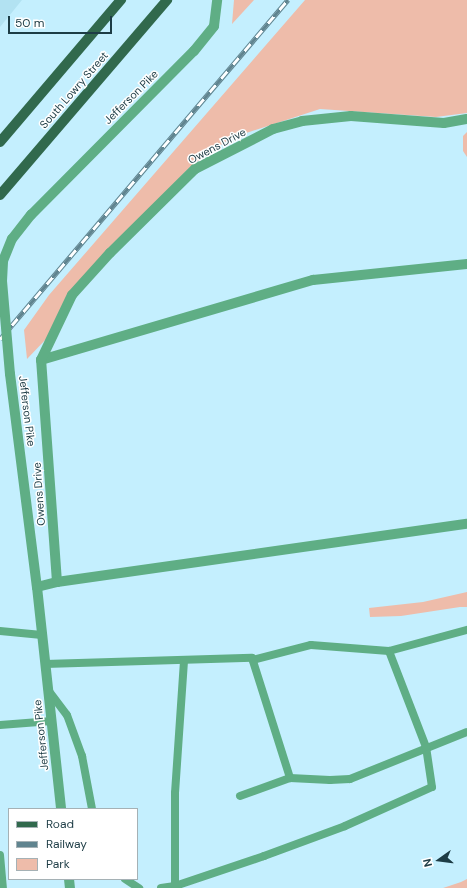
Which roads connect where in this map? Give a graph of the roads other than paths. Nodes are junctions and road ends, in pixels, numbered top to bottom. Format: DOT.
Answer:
graph roads {
  1 [pos="121,0"];
  2 [pos="167,0"];
  3 [pos="217,0"];
  4 [pos="467,119"];
  5 [pos="0,142"];
  6 [pos="0,195"];
  7 [pos="467,264"];
  8 [pos="41,360"];
  9 [pos="467,524"];
  10 [pos="57,582"];
  11 [pos="37,587"];
  12 [pos="467,630"];
  13 [pos="0,631"];
  14 [pos="42,634"];
  15 [pos="389,651"];
  16 [pos="184,660"];
  17 [pos="253,660"];
  18 [pos="45,664"];
  19 [pos="48,690"];
  20 [pos="52,721"];
  21 [pos="0,725"];
  22 [pos="467,732"];
  23 [pos="426,747"];
  24 [pos="290,778"];
  25 [pos="240,796"];
  26 [pos="61,808"];
  27 [pos="92,808"];
  28 [pos="0,855"];
  29 [pos="127,880"];
  30 [pos="175,886"];
  31 [pos="3,888"];
  32 [pos="140,888"];
  33 [pos="161,888"];
  1 -- 5 [label="main road"];
  2 -- 6 [label="main road, South Lowry Street"];
  3 -- 11 [label="street, Jefferson Pike, bridge"];
  4 -- 8 [label="street, Owens Drive"];
  7 -- 8 [label="street"];
  8 -- 10 [label="street, Owens Drive"];
  9 -- 10 [label="street"];
  10 -- 11 [label="street"];
  11 -- 14 [label="street, Jefferson Pike"];
  12 -- 15 [label="lane"];
  13 -- 14 [label="lane"];
  14 -- 18 [label="street, Jefferson Pike"];
  15 -- 17 [label="lane"];
  15 -- 23 [label="lane"];
  16 -- 17 [label="lane"];
  16 -- 18 [label="lane"];
  16 -- 30 [label="lane"];
  17 -- 24 [label="lane"];
  18 -- 19 [label="street, Jefferson Pike"];
  19 -- 20 [label="street, Jefferson Pike"];
  19 -- 27 [label="lane"];
  20 -- 21 [label="lane"];
  20 -- 26 [label="street, Jefferson Pike"];
  22 -- 23 [label="lane"];
  23 -- 24 [label="lane"];
  23 -- 30 [label="lane"];
  24 -- 25 [label="lane"];
  28 -- 31 [label="lane"];
  29 -- 32 [label="lane"];
  30 -- 33 [label="lane"];
}
